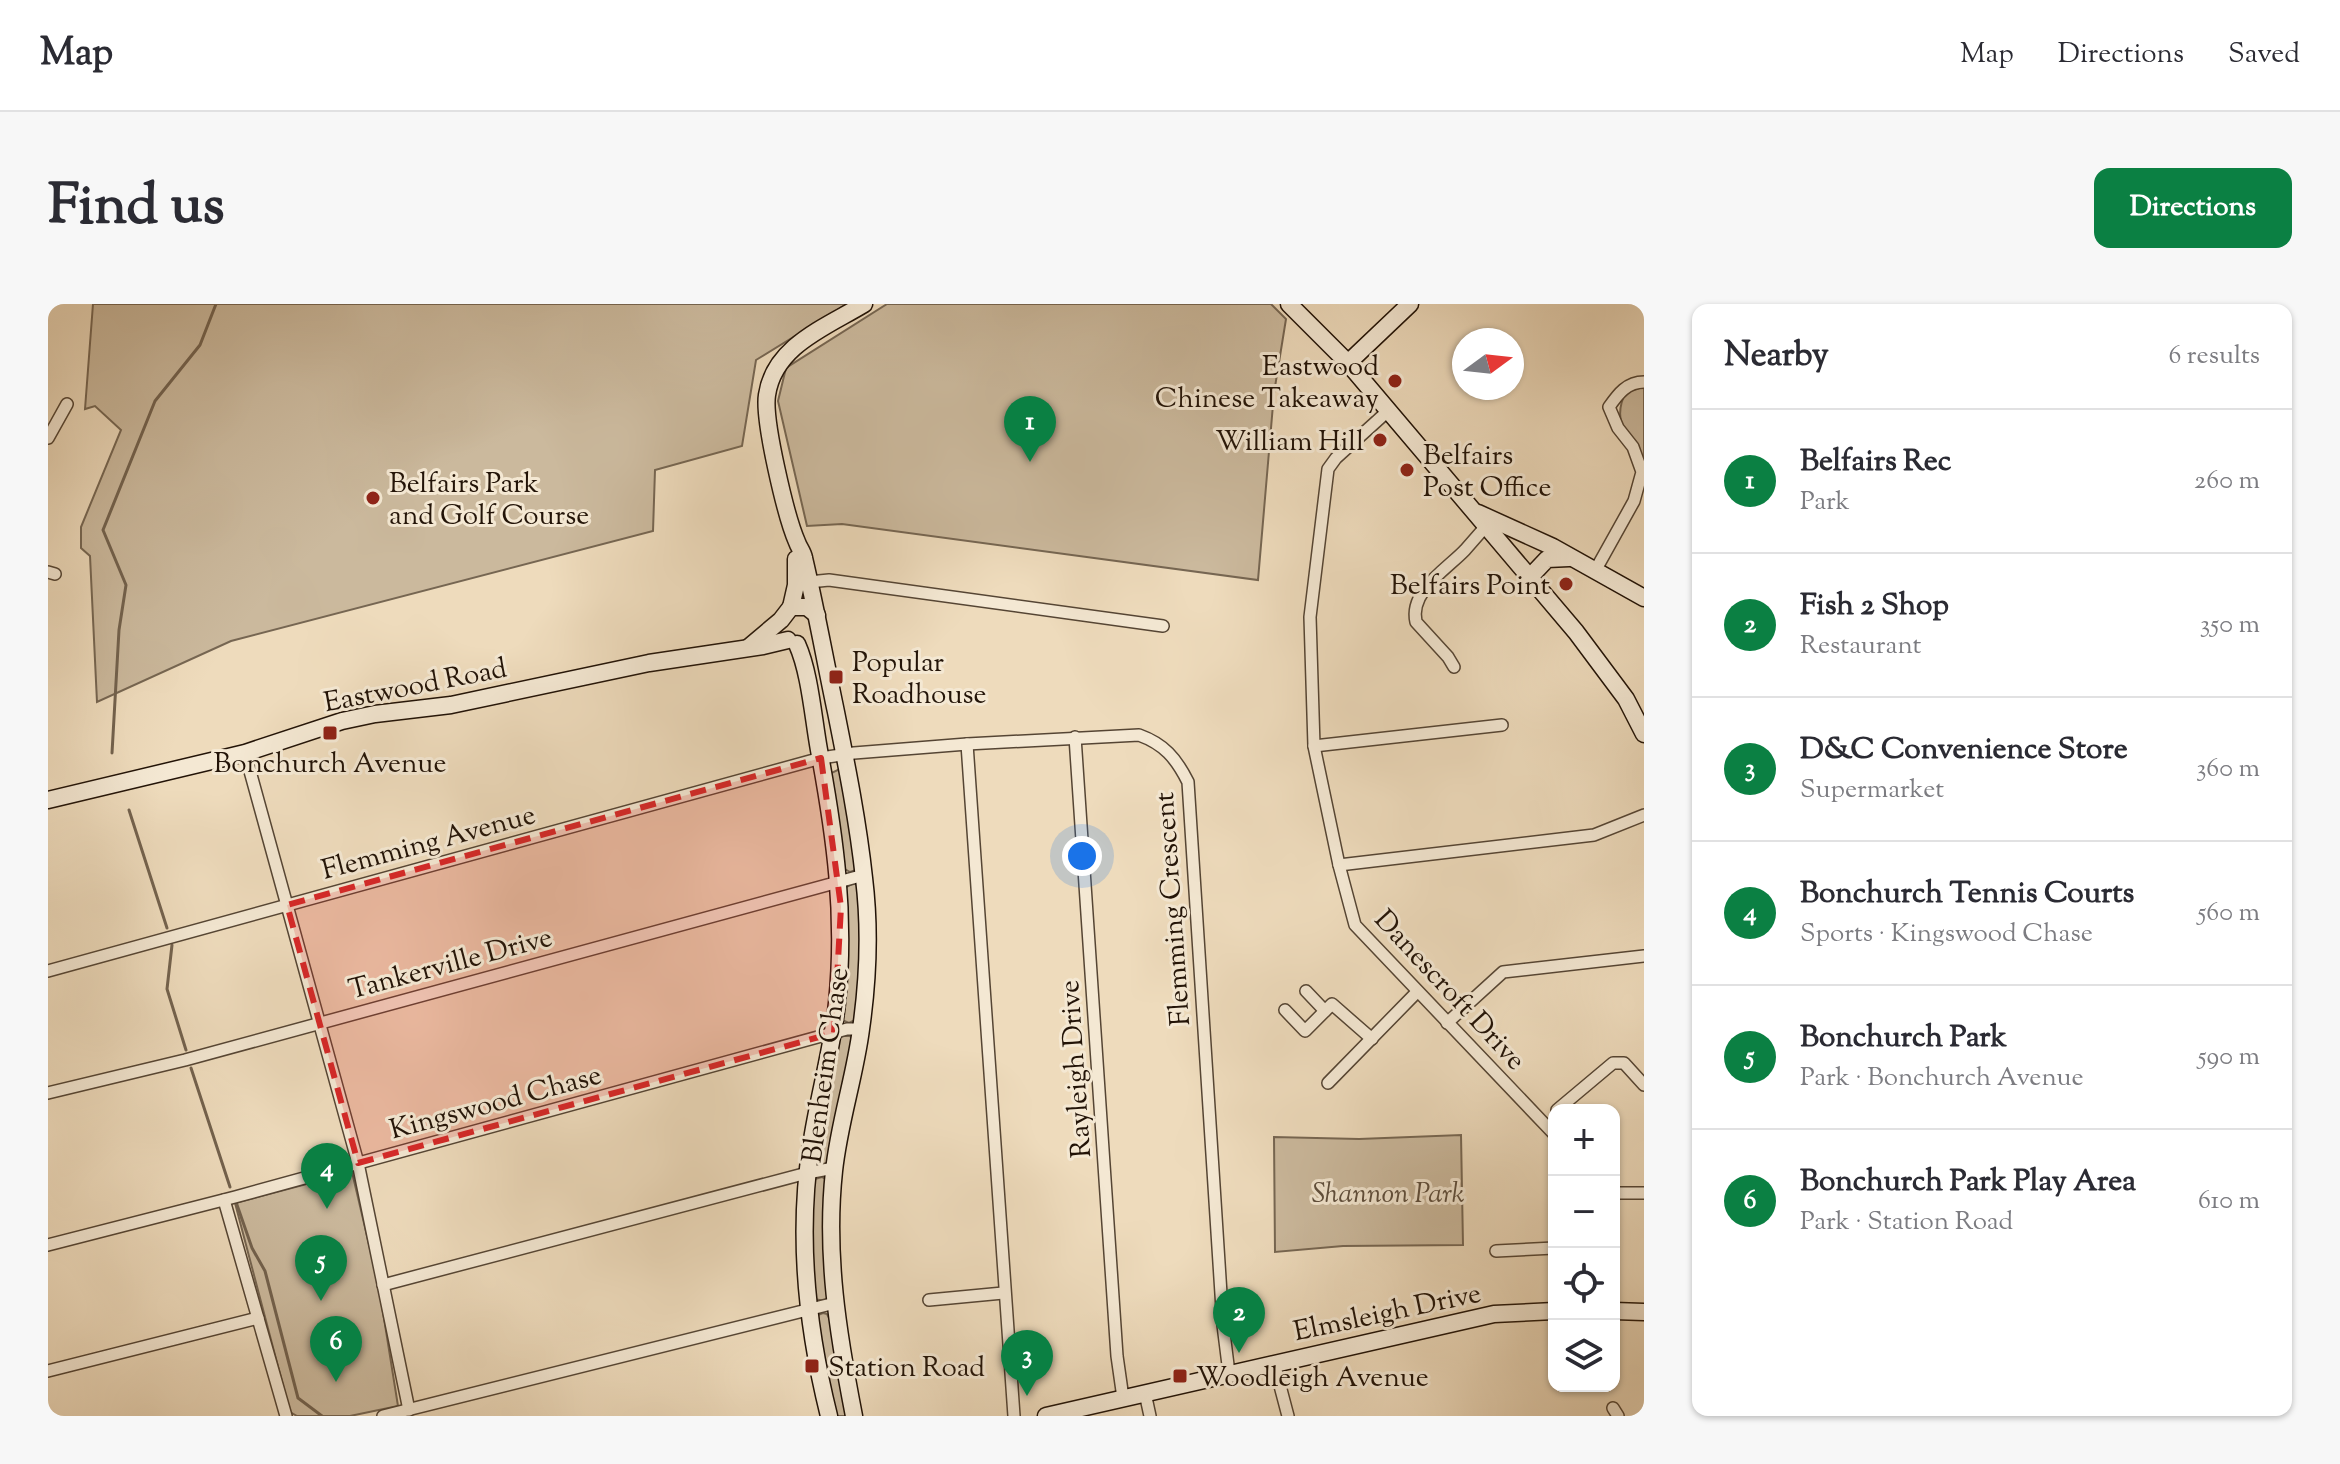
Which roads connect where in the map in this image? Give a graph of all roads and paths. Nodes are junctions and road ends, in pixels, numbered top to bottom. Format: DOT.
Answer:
graph roads {
  1 [pos="864,304"];
  2 [pos="1289,304"];
  3 [pos="1410,304"];
  4 [pos="1348,363"];
  5 [pos="1644,382"];
  6 [pos="67,404"];
  7 [pos="1389,410"];
  8 [pos="48,438"];
  9 [pos="1639,498"];
  10 [pos="1473,511"];
  11 [pos="1486,526"];
  12 [pos="1515,531"];
  13 [pos="796,541"];
  14 [pos="1503,545"];
  15 [pos="1545,551"];
  16 [pos="1595,571"];
  17 [pos="1530,577"];
  18 [pos="809,582"];
  19 [pos="1644,598"];
  20 [pos="786,614"];
  21 [pos="818,621"];
  22 [pos="1163,626"];
  23 [pos="792,642"];
  24 [pos="749,647"];
  25 [pos="1454,667"];
  26 [pos="1502,725"];
  27 [pos="1644,734"];
  28 [pos="1075,737"];
  29 [pos="967,744"];
  30 [pos="1314,746"];
  31 [pos="245,753"];
  32 [pos="844,754"];
  33 [pos="821,758"];
  34 [pos="48,800"];
  35 [pos="1644,815"];
  36 [pos="1339,865"];
  37 [pos="864,875"];
  38 [pos="839,881"];
  39 [pos="287,905"];
  40 [pos="1644,956"];
  41 [pos="48,971"];
  42 [pos="1306,991"];
  43 [pos="1417,992"];
  44 [pos="1285,1010"];
  45 [pos="1325,1011"];
  46 [pos="320,1023"];
  47 [pos="1447,1023"];
  48 [pos="861,1029"];
  49 [pos="834,1033"];
  50 [pos="1372,1039"];
  51 [pos="1328,1083"];
  52 [pos="1644,1085"];
  53 [pos="48,1093"];
  54 [pos="1563,1104"];
  55 [pos="1548,1117"];
  56 [pos="1542,1122"];
  57 [pos="1548,1128"];
  58 [pos="358,1163"];
  59 [pos="834,1168"];
  60 [pos="807,1173"];
  61 [pos="1620,1193"];
  62 [pos="1644,1193"];
  63 [pos="224,1200"];
  64 [pos="48,1245"];
  65 [pos="1548,1248"];
  66 [pos="1496,1251"];
  67 [pos="383,1285"];
  68 [pos="1003,1293"];
  69 [pos="929,1300"];
  70 [pos="835,1303"];
  71 [pos="809,1311"];
  72 [pos="1548,1311"];
  73 [pos="1620,1311"];
  74 [pos="1644,1312"];
  75 [pos="258,1318"];
  76 [pos="1274,1363"];
  77 [pos="48,1371"];
  78 [pos="1229,1373"];
  79 [pos="1145,1393"];
  80 [pos="1123,1398"];
  81 [pos="409,1410"];
  82 [pos="286,1416"];
  83 [pos="383,1416"];
  84 [pos="829,1416"];
  85 [pos="854,1416"];
  86 [pos="1014,1416"];
  87 [pos="1046,1416"];
  88 [pos="1150,1416"];
  89 [pos="1288,1416"];
  1 -- 13 [label="street"];
  2 -- 4 [label="street"];
  3 -- 4 [label="street"];
  4 -- 7 [label="street"];
  5 -- 9 [label="street"];
  6 -- 8 [label="street"];
  7 -- 10 [label="street"];
  7 -- 30 [label="street, Danescroft Drive"];
  9 -- 16 [label="street"];
  10 -- 11 [label="street"];
  10 -- 12 [label="street"];
  11 -- 14 [label="street"];
  11 -- 25 [label="street"];
  12 -- 14 [label="street"];
  12 -- 15 [label="street"];
  13 -- 18 [label="street"];
  13 -- 20 [label="street"];
  14 -- 17 [label="street"];
  15 -- 16 [label="street"];
  15 -- 17 [label="street"];
  16 -- 19 [label="street"];
  17 -- 27 [label="street"];
  18 -- 21 [label="street"];
  18 -- 22 [label="street"];
  20 -- 21 [label="street"];
  20 -- 23 [label="street"];
  20 -- 24 [label="street"];
  21 -- 23 [label="street"];
  21 -- 32 [label="street, Blenheim Chase"];
  23 -- 24 [label="street, Eastwood Road"];
  23 -- 33 [label="street, Blenheim Chase"];
  24 -- 31 [label="street, Eastwood Road"];
  26 -- 30 [label="street"];
  28 -- 29 [label="street, Flemming Crescent"];
  28 -- 78 [label="street, Flemming Crescent"];
  28 -- 80 [label="street, Rayleigh Drive"];
  29 -- 32 [label="street, Flemming Crescent"];
  29 -- 68 [label="street"];
  30 -- 36 [label="street, Danescroft Drive"];
  31 -- 34 [label="street, Eastwood Road"];
  31 -- 39 [label="street"];
  32 -- 33 [label="street, Flemming Crescent"];
  32 -- 37 [label="street, Blenheim Chase"];
  33 -- 38 [label="street, Blenheim Chase"];
  33 -- 39 [label="street, Flemming Avenue"];
  35 -- 36 [label="street"];
  36 -- 43 [label="street, Danescroft Drive"];
  37 -- 38 [label="street, Tankerville Drive"];
  37 -- 48 [label="street, Blenheim Chase"];
  38 -- 46 [label="street, Tankerville Drive"];
  38 -- 49 [label="street, Blenheim Chase"];
  39 -- 41 [label="street, Flemming Avenue"];
  39 -- 46 [label="street"];
  40 -- 47 [label="street"];
  42 -- 45 [label="street"];
  43 -- 47 [label="street, Danescroft Drive"];
  43 -- 50 [label="street"];
  44 -- 45 [label="street"];
  45 -- 50 [label="street"];
  46 -- 53 [label="street, Tankerville Drive"];
  46 -- 58 [label="street"];
  47 -- 56 [label="street, Danescroft Drive"];
  48 -- 49 [label="street, Kingswood Chase"];
  48 -- 59 [label="street, Blenheim Chase"];
  49 -- 58 [label="street, Kingswood Chase"];
  49 -- 60 [label="street, Blenheim Chase"];
  50 -- 51 [label="street"];
  52 -- 54 [label="street"];
  55 -- 56 [label="street"];
  56 -- 57 [label="street, Danescroft Drive"];
  58 -- 63 [label="street, Kingswood Chase"];
  58 -- 67 [label="street"];
  59 -- 60 [label="street"];
  59 -- 70 [label="street, Blenheim Chase"];
  60 -- 67 [label="street"];
  60 -- 71 [label="street, Blenheim Chase"];
  61 -- 62 [label="street"];
  63 -- 64 [label="street, Kingswood Chase"];
  63 -- 75 [label="street"];
  65 -- 66 [label="street"];
  67 -- 81 [label="street"];
  68 -- 69 [label="street"];
  68 -- 86 [label="street"];
  70 -- 71 [label="street"];
  70 -- 85 [label="street, Blenheim Chase"];
  71 -- 81 [label="street"];
  71 -- 84 [label="street, Blenheim Chase"];
  72 -- 76 [label="street, Elmsleigh Drive"];
  73 -- 74 [label="street"];
  75 -- 77 [label="street"];
  75 -- 82 [label="street"];
  76 -- 78 [label="street, Elmsleigh Drive"];
  76 -- 89 [label="street"];
  78 -- 79 [label="street, Elmsleigh Drive"];
  79 -- 80 [label="street, Elmsleigh Drive"];
  79 -- 88 [label="street"];
  80 -- 87 [label="street, Elmsleigh Drive"];
  81 -- 83 [label="street"];
}
